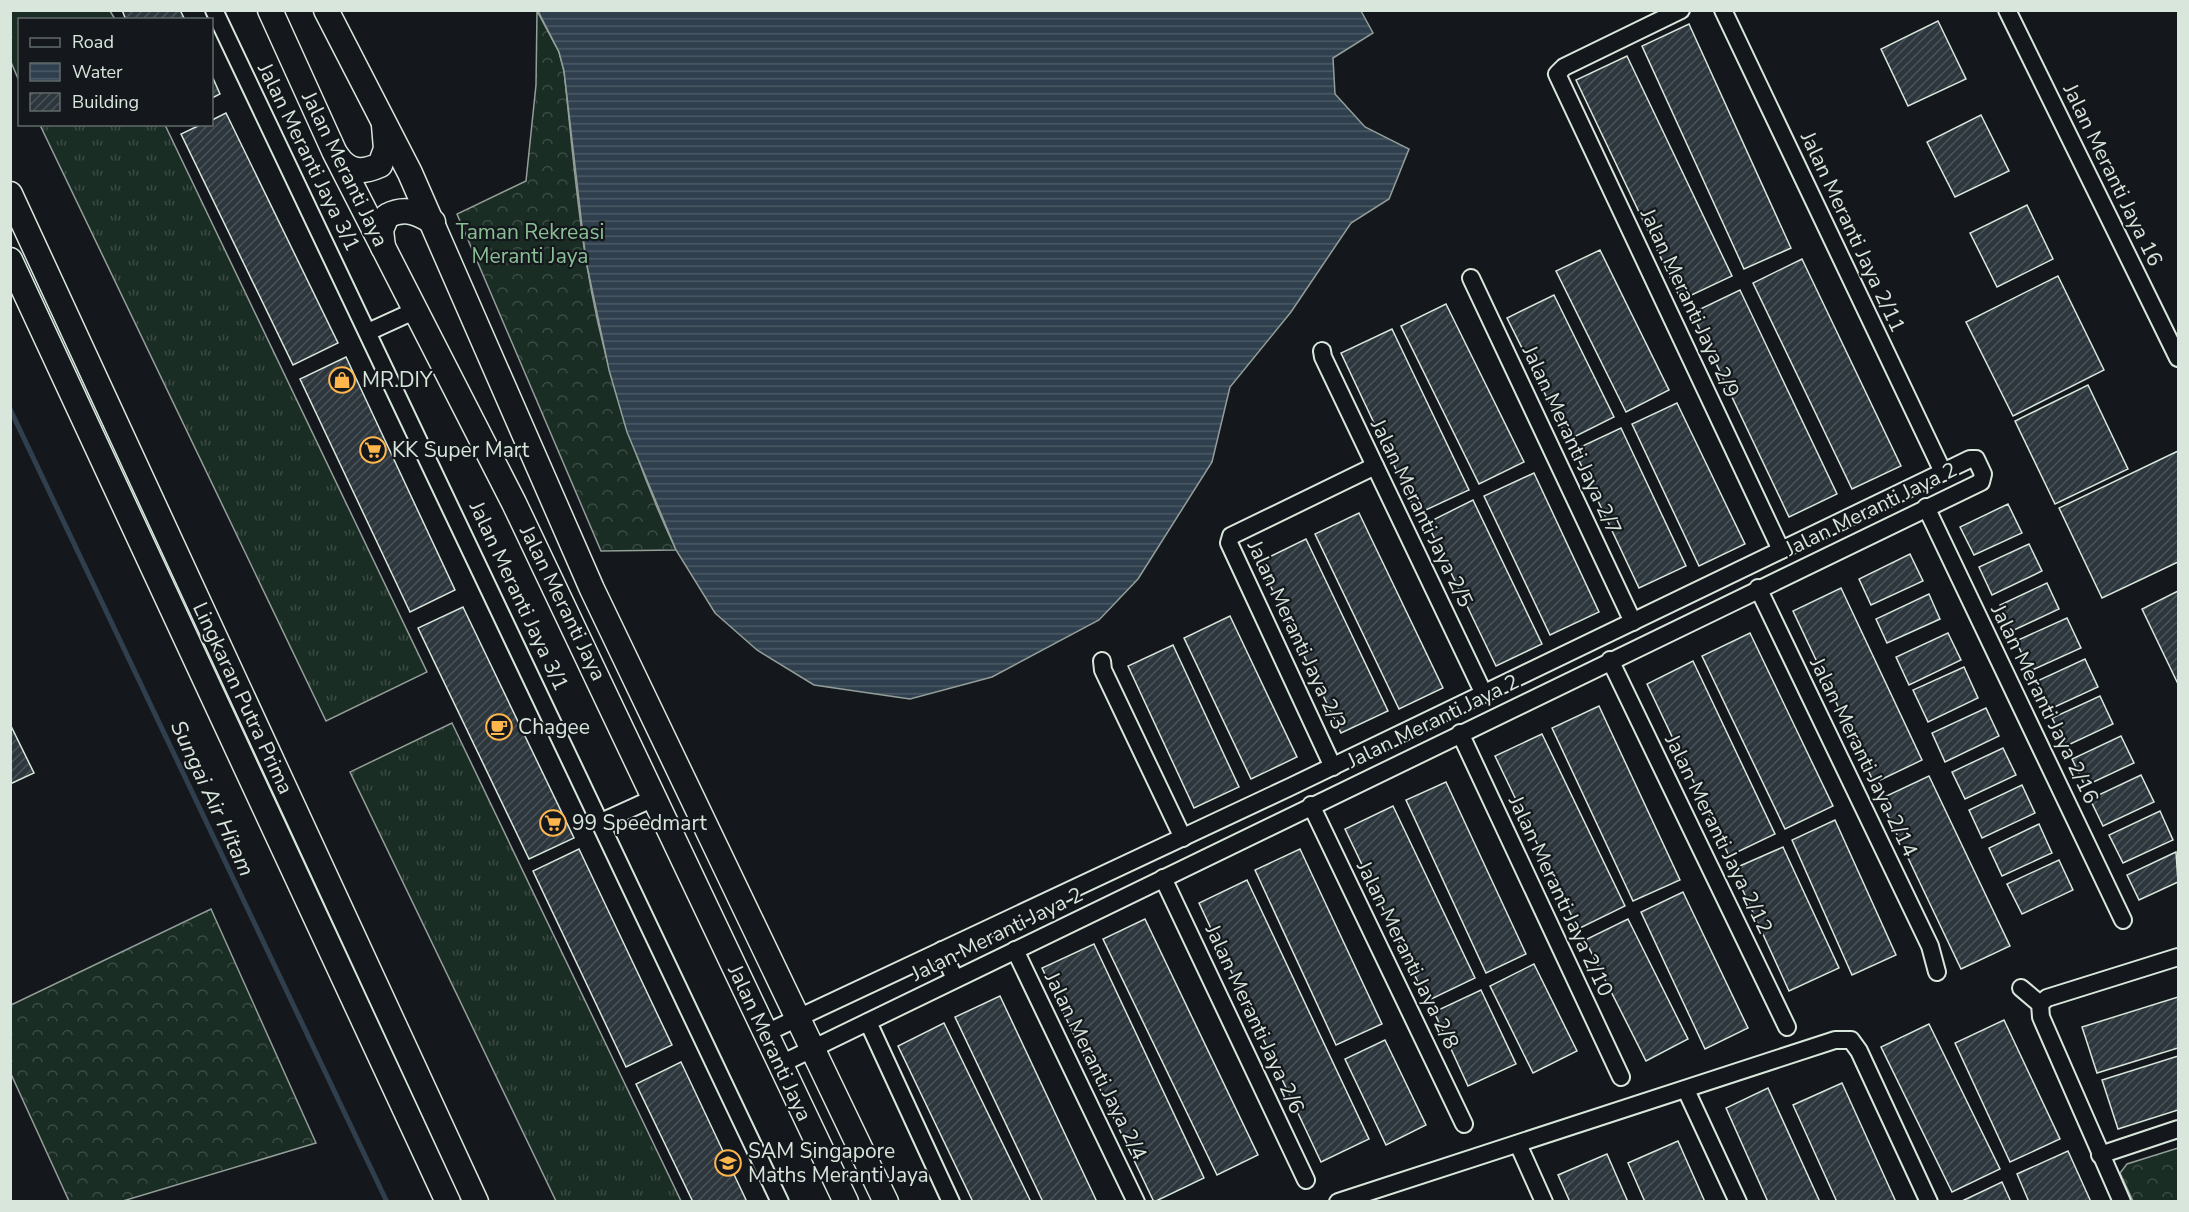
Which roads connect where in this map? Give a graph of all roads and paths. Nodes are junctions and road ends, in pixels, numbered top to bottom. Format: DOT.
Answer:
graph roads {
  1 [pos="214,10"];
  2 [pos="270,10"];
  3 [pos="326,10"];
  4 [pos="1681,10"];
  5 [pos="1723,10"];
  6 [pos="2007,10"];
  7 [pos="384,120"];
  8 [pos="334,151"];
  9 [pos="10,194"];
  10 [pos="16,218"];
  11 [pos="433,222"];
  12 [pos="34,244"];
  13 [pos="383,250"];
  14 [pos="10,253"];
  15 [pos="10,260"];
  16 [pos="1471,278"];
  17 [pos="10,301"];
  18 [pos="414,311"];
  19 [pos="368,332"];
  20 [pos="1322,351"];
  21 [pos="2178,358"];
  22 [pos="57,361"];
  23 [pos="1375,466"];
  24 [pos="1943,472"];
  25 [pos="1926,507"];
  26 [pos="1781,550"];
  27 [pos="1758,588"];
  28 [pos="1633,622"];
  29 [pos="1610,660"];
  30 [pos="1102,661"];
  31 [pos="1524,675"];
  32 [pos="1484,694"];
  33 [pos="1534,697"];
  34 [pos="1460,733"];
  35 [pos="1333,767"];
  36 [pos="654,798"];
  37 [pos="1311,806"];
  38 [pos="1230,816"];
  39 [pos="601,822"];
  40 [pos="1183,838"];
  41 [pos="1241,839"];
  42 [pos="1163,878"];
  43 [pos="2123,920"];
  44 [pos="942,950"];
  45 [pos="1016,950"];
  46 [pos="2178,957"];
  47 [pos="1937,972"];
  48 [pos="955,979"];
  49 [pos="2021,988"];
  50 [pos="2040,1004"];
  51 [pos="798,1018"];
  52 [pos="868,1022"];
  53 [pos="1787,1027"];
  54 [pos="766,1033"];
  55 [pos="813,1048"];
  56 [pos="781,1065"];
  57 [pos="1621,1077"];
  58 [pos="1686,1090"];
  59 [pos="1464,1124"];
  60 [pos="2178,1129"];
  61 [pos="1518,1144"];
  62 [pos="2100,1155"];
  63 [pos="1306,1180"];
  64 [pos="1343,1201"];
  65 [pos="448,1202"];
  66 [pos="476,1202"];
  67 [pos="780,1202"];
  68 [pos="846,1202"];
  69 [pos="886,1202"];
  70 [pos="951,1202"];
  71 [pos="1136,1202"];
  72 [pos="1544,1202"];
  73 [pos="1738,1202"];
  74 [pos="1929,1202"];
  75 [pos="2122,1202"];
  1 -- 19 [label="street, Jalan Meranti Jaya 3/1"];
  2 -- 8 [label="street, Jalan Meranti Jaya"];
  3 -- 7 [label="street, Jalan Meranti Jaya"];
  4 -- 26 [label="street, Jalan Meranti Jaya 2/9"];
  5 -- 24 [label="street, Jalan Meranti Jaya 2/11"];
  6 -- 21 [label="street, Jalan Meranti Jaya 16"];
  7 -- 8 [label="street"];
  7 -- 11 [label="street, Jalan Meranti Jaya"];
  8 -- 13 [label="street, Jalan Meranti Jaya"];
  9 -- 10 [label="street, Lingkaran Putra Prima"];
  10 -- 12 [label="street, Lingkaran Putra Prima"];
  11 -- 13 [label="street"];
  11 -- 51 [label="street, Jalan Meranti Jaya"];
  12 -- 14 [label="street"];
  12 -- 66 [label="street, Lingkaran Putra Prima"];
  13 -- 18 [label="street, Jalan Meranti Jaya"];
  15 -- 22 [label="street, Lingkaran Putra Prima"];
  16 -- 28 [label="street, Jalan Meranti Jaya 2/7"];
  17 -- 22 [label="street"];
  18 -- 19 [label="street"];
  18 -- 36 [label="street, Jalan Meranti Jaya"];
  19 -- 39 [label="street, Jalan Meranti Jaya 3/1"];
  20 -- 23 [label="street, Jalan Meranti Jaya 2/5"];
  22 -- 65 [label="street, Lingkaran Putra Prima"];
  23 -- 32 [label="street, Jalan Meranti Jaya 2/5"];
  23 -- 35 [label="street, Jalan Meranti Jaya 2/3"];
  24 -- 25 [label="street, Jalan Meranti Jaya 2"];
  24 -- 26 [label="street, Jalan Meranti Jaya 2"];
  25 -- 27 [label="street, Jalan Meranti Jaya 2"];
  25 -- 43 [label="street, Jalan Meranti Jaya 2/16"];
  26 -- 28 [label="street, Jalan Meranti Jaya 2"];
  27 -- 29 [label="street, Jalan Meranti Jaya 2"];
  27 -- 47 [label="street, Jalan Meranti Jaya 2/14"];
  28 -- 31 [label="street, Jalan Meranti Jaya 2"];
  29 -- 33 [label="street, Jalan Meranti Jaya 2"];
  29 -- 53 [label="street, Jalan Meranti Jaya 2/12"];
  30 -- 40 [label="street"];
  31 -- 32 [label="street, Jalan Meranti Jaya 2"];
  31 -- 33 [label="street"];
  32 -- 35 [label="street, Jalan Meranti Jaya 2"];
  33 -- 34 [label="street, Jalan Meranti Jaya 2"];
  34 -- 37 [label="street, Jalan Meranti Jaya 2"];
  34 -- 57 [label="street, Jalan Meranti Jaya 2/10"];
  35 -- 38 [label="street, Jalan Meranti Jaya 2"];
  36 -- 39 [label="street"];
  36 -- 54 [label="street, Jalan Meranti Jaya"];
  37 -- 41 [label="street, Jalan Meranti Jaya 2"];
  37 -- 59 [label="street, Jalan Meranti Jaya 2/8"];
  38 -- 40 [label="street, Jalan Meranti Jaya 2"];
  38 -- 41 [label="street"];
  39 -- 67 [label="street, Jalan Meranti Jaya 3/1"];
  40 -- 44 [label="street, Jalan Meranti Jaya 2"];
  41 -- 42 [label="street, Jalan Meranti Jaya 2"];
  42 -- 45 [label="street, Jalan Meranti Jaya 2"];
  42 -- 63 [label="street, Jalan Meranti Jaya 2/6"];
  44 -- 48 [label="street"];
  44 -- 51 [label="street, Jalan Meranti Jaya 2"];
  45 -- 48 [label="street, Jalan Meranti Jaya 2"];
  45 -- 71 [label="street, Jalan Meranti Jaya 2/4"];
  46 -- 50 [label="street"];
  48 -- 52 [label="street, Jalan Meranti Jaya 2"];
  49 -- 50 [label="street"];
  50 -- 62 [label="street"];
  51 -- 54 [label="street, Jalan Meranti Jaya 2"];
  51 -- 55 [label="street, Jalan Meranti Jaya"];
  52 -- 55 [label="street, Jalan Meranti Jaya 2"];
  52 -- 70 [label="street"];
  54 -- 56 [label="street, Jalan Meranti Jaya"];
  55 -- 56 [label="street, Jalan Meranti Jaya 2"];
  55 -- 69 [label="street, Jalan Meranti Jaya"];
  56 -- 68 [label="street, Jalan Meranti Jaya"];
  58 -- 61 [label="street"];
  58 -- 73 [label="street"];
  58 -- 74 [label="street"];
  60 -- 62 [label="street"];
  61 -- 64 [label="street"];
  61 -- 72 [label="street"];
  62 -- 75 [label="street"];
}
